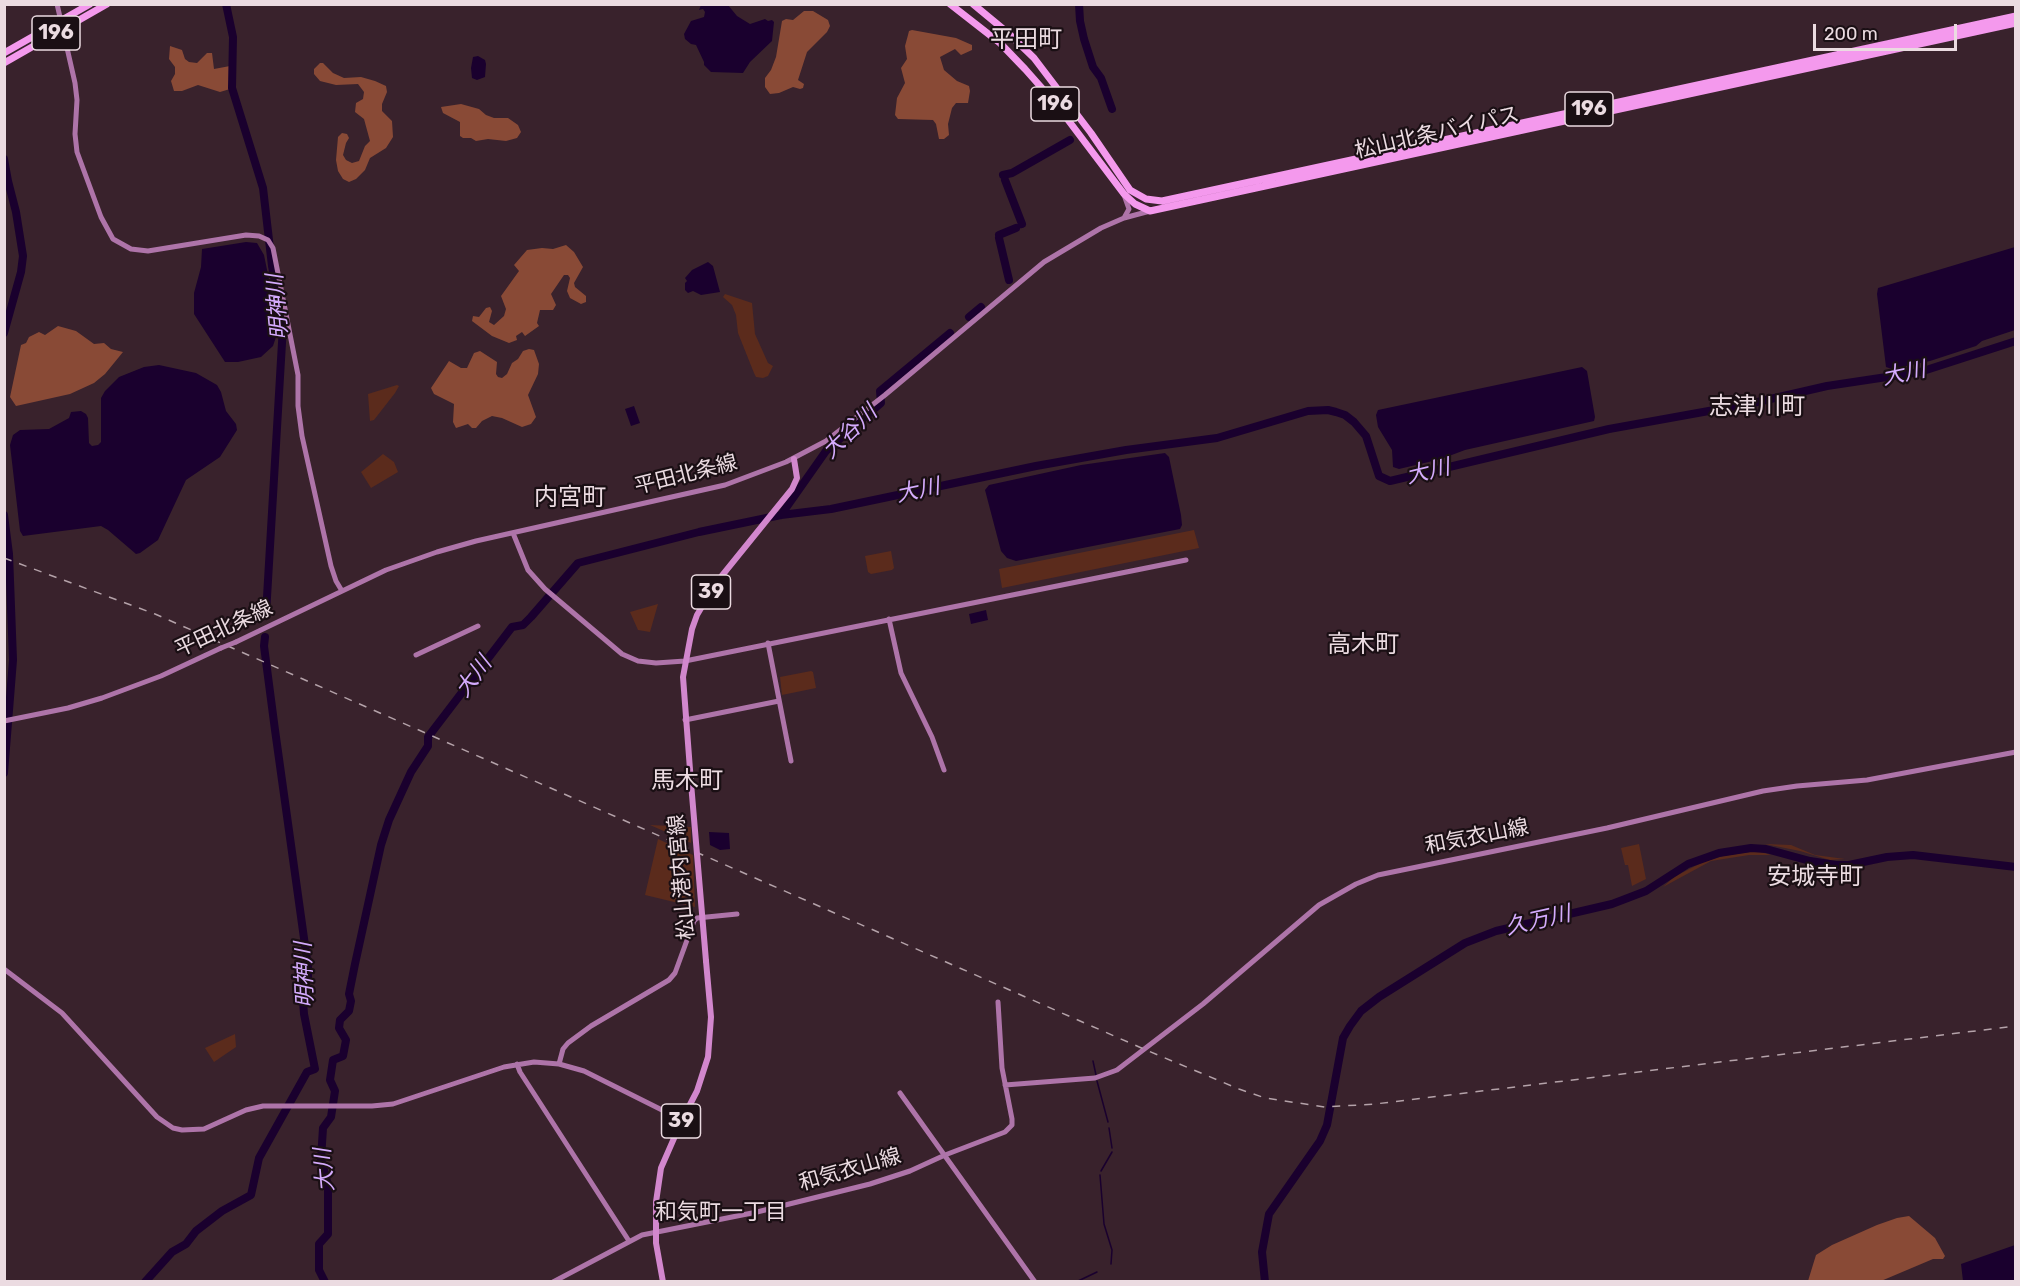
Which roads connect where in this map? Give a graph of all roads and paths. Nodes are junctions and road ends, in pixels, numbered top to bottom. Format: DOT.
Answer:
graph roads {
  1 [pos="57,4"];
  2 [pos="90,4"];
  3 [pos="107,4"];
  4 [pos="950,4"];
  5 [pos="973,4"];
  6 [pos="2016,16"];
  7 [pos="2016,23"];
  8 [pos="62,25"];
  9 [pos="4,53"];
  10 [pos="4,63"];
  11 [pos="1127,192"];
  12 [pos="1162,201"];
  13 [pos="1150,211"];
  14 [pos="1124,218"];
  15 [pos="794,459"];
  16 [pos="513,533"];
  17 [pos="1186,560"];
  18 [pos="342,591"];
  19 [pos="890,619"];
  20 [pos="478,626"];
  21 [pos="768,644"];
  22 [pos="416,655"];
  23 [pos="685,660"];
  24 [pos="779,701"];
  25 [pos="685,720"];
  26 [pos="4,721"];
  27 [pos="2016,752"];
  28 [pos="791,761"];
  29 [pos="944,770"];
  30 [pos="737,914"];
  31 [pos="4,969"];
  32 [pos="998,1002"];
  33 [pos="517,1064"];
  34 [pos="559,1064"];
  35 [pos="1005,1085"];
  36 [pos="900,1093"];
  37 [pos="682,1120"];
  38 [pos="945,1155"];
  39 [pos="655,1232"];
  40 [pos="629,1241"];
  41 [pos="553,1281"];
  42 [pos="663,1281"];
  43 [pos="1035,1281"];
  1 -- 8 [label="street"];
  2 -- 8 [label="highway, 196"];
  3 -- 8 [label="highway, 196"];
  4 -- 11 [label="highway, 196"];
  5 -- 11 [label="highway, 196"];
  6 -- 12 [label="highway, 松山北条バイパス / 196"];
  7 -- 13 [label="highway, 松山北条バイパス / 196"];
  8 -- 9 [label="highway, 196"];
  8 -- 10 [label="highway, 196"];
  8 -- 18 [label="street"];
  11 -- 12 [label="highway, 松山北条バイパス / 196"];
  11 -- 13 [label="highway, 196"];
  11 -- 14 [label="street"];
  12 -- 13 [label="highway, 196"];
  13 -- 14 [label="street, 平田北条線"];
  14 -- 15 [label="street, 平田北条線"];
  15 -- 16 [label="street, 平田北条線"];
  15 -- 23 [label="main road, 松山港内宮線 / 39"];
  16 -- 18 [label="street, 平田北条線"];
  16 -- 23 [label="street"];
  17 -- 19 [label="street"];
  18 -- 26 [label="street, 平田北条線, bridge"];
  19 -- 21 [label="street"];
  19 -- 29 [label="street"];
  20 -- 22 [label="street"];
  21 -- 23 [label="street"];
  21 -- 24 [label="street"];
  23 -- 25 [label="main road, 松山港内宮線 / 39"];
  24 -- 25 [label="street"];
  24 -- 28 [label="street"];
  25 -- 37 [label="main road, 松山港内宮線 / 39, bridge"];
  27 -- 35 [label="street, 和気衣山線"];
  30 -- 34 [label="street"];
  31 -- 33 [label="street"];
  32 -- 35 [label="street"];
  33 -- 34 [label="street"];
  33 -- 40 [label="street"];
  34 -- 37 [label="street"];
  35 -- 38 [label="street, 和気衣山線"];
  36 -- 38 [label="street"];
  37 -- 39 [label="main road, 松山港内宮線 / 39"];
  38 -- 39 [label="street, 和気衣山線"];
  38 -- 43 [label="street"];
  39 -- 40 [label="street, 和気衣山線"];
  39 -- 42 [label="main road, 松山港内宮線 / 39"];
  40 -- 41 [label="street, 和気衣山線"];
}
